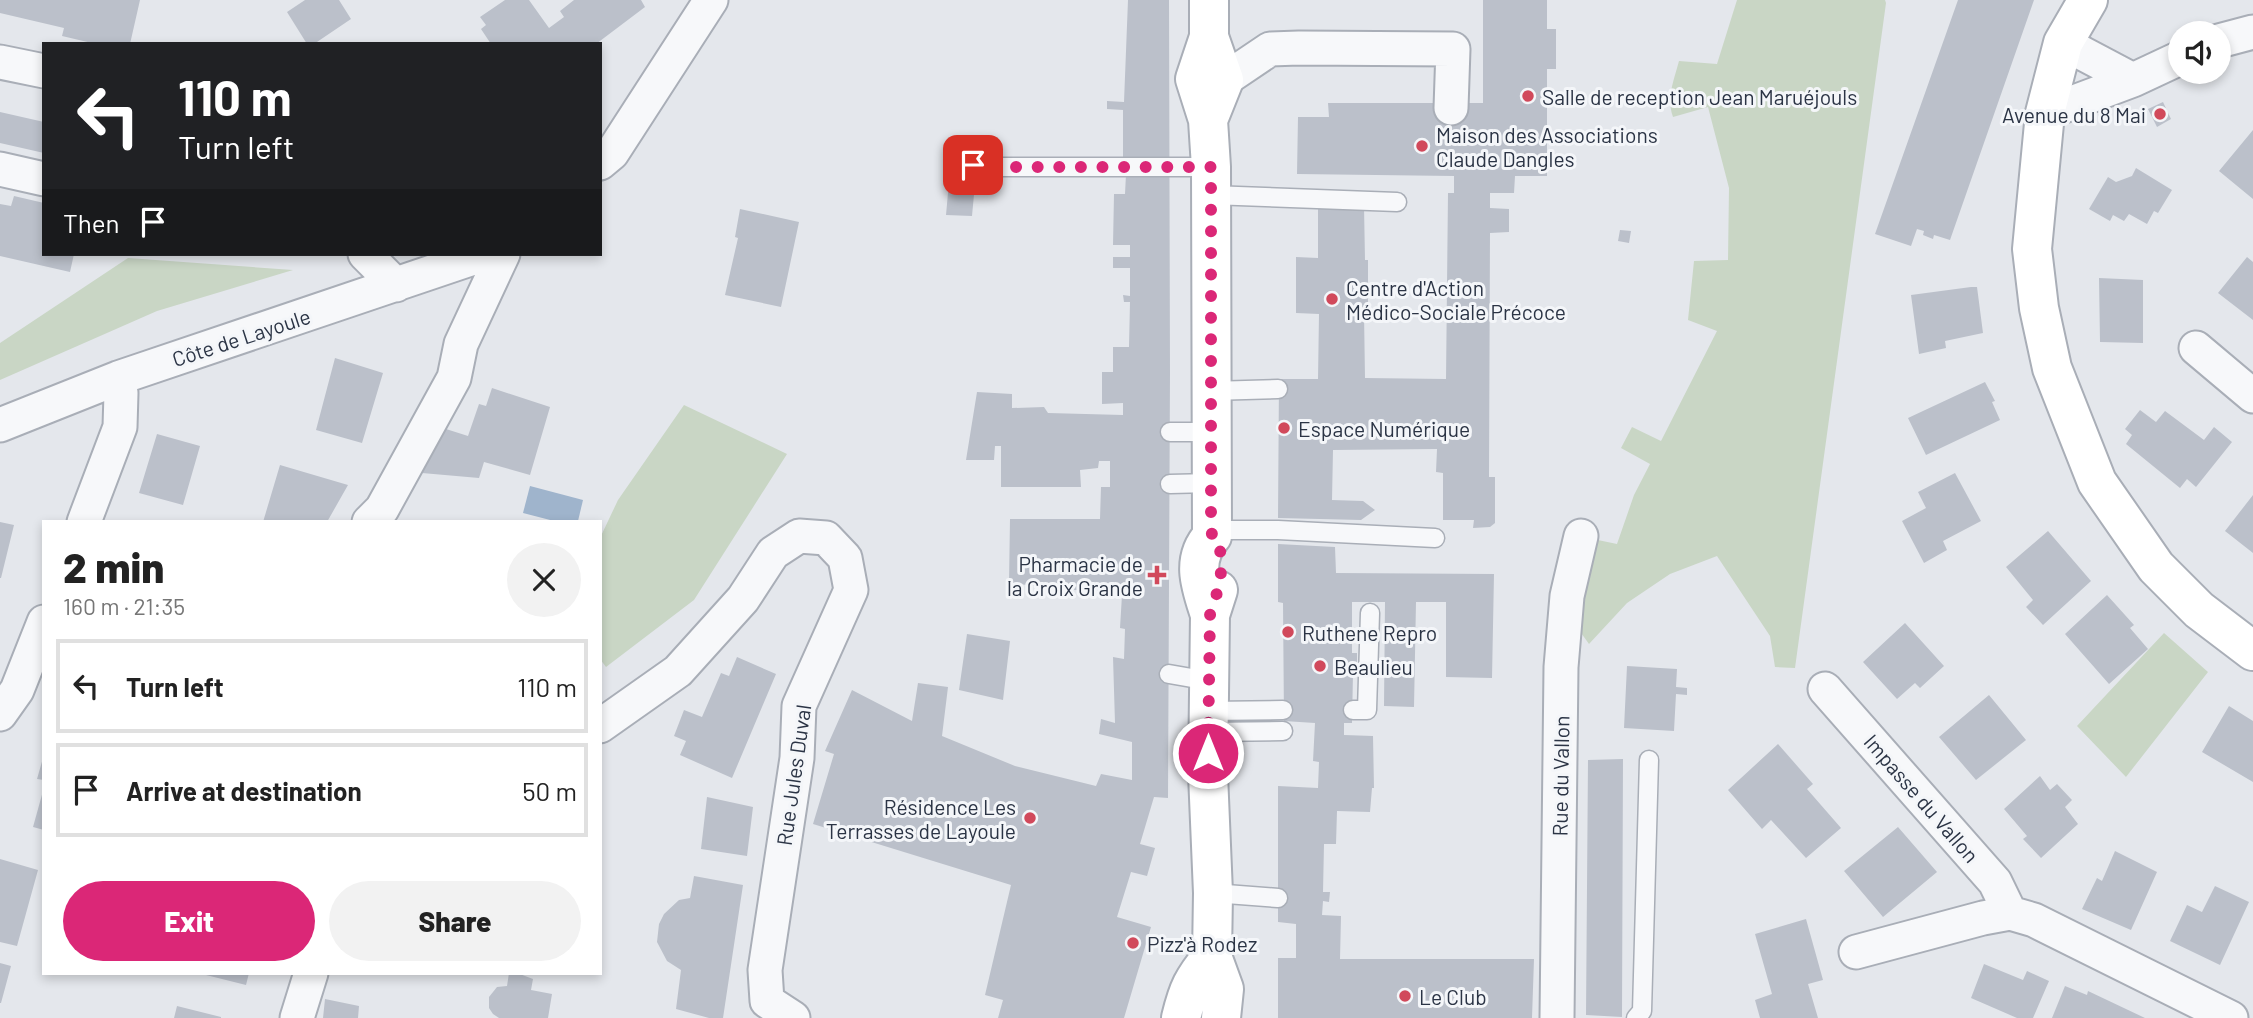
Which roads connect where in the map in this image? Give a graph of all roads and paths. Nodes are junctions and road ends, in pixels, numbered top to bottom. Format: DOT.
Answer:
graph roads {
  1 [pos="2088,0"];
  2 [pos="704,4"];
  3 [pos="1209,18"];
  4 [pos="2253,32"];
  5 [pos="2231,38"];
  6 [pos="2063,43"];
  7 [pos="0,62"];
  8 [pos="2168,64"];
  9 [pos="42,71"];
  10 [pos="1224,80"];
  11 [pos="2133,80"];
  12 [pos="1451,108"];
  13 [pos="2045,113"];
  14 [pos="1208,120"];
  15 [pos="604,155"];
  16 [pos="957,163"];
  17 [pos="0,169"];
  18 [pos="42,179"];
  19 [pos="1211,181"];
  20 [pos="1396,202"];
  21 [pos="367,256"];
  22 [pos="479,256"];
  23 [pos="502,256"];
  24 [pos="396,285"];
  25 [pos="2196,348"];
  26 [pos="118,378"];
  27 [pos="1278,389"];
  28 [pos="1210,391"];
  29 [pos="2253,396"];
  30 [pos="0,425"];
  31 [pos="1170,432"];
  32 [pos="1210,432"];
  33 [pos="1211,483"];
  34 [pos="1170,484"];
  35 [pos="84,520"];
  36 [pos="371,520"];
  37 [pos="1212,533"];
  38 [pos="1581,536"];
  39 [pos="1436,538"];
  40 [pos="1370,613"];
  41 [pos="42,627"];
  42 [pos="2253,651"];
  43 [pos="1169,674"];
  44 [pos="1825,689"];
  45 [pos="1208,708"];
  46 [pos="1283,710"];
  47 [pos="1353,710"];
  48 [pos="0,714"];
  49 [pos="602,725"];
  50 [pos="1283,731"];
  51 [pos="1649,760"];
  52 [pos="1213,893"];
  53 [pos="1278,898"];
  54 [pos="2010,913"];
  55 [pos="1856,952"];
  56 [pos="1212,956"];
  57 [pos="310,975"];
  58 [pos="297,1018"];
  59 [pos="793,1018"];
  60 [pos="1181,1018"];
  61 [pos="1221,1018"];
  62 [pos="1557,1018"];
  63 [pos="1636,1018"];
  64 [pos="2231,1018"];
  1 -- 6 [label="main road"];
  2 -- 15 [label="street"];
  3 -- 10 [label="main road"];
  3 -- 14 [label="main road"];
  4 -- 5 [label="street"];
  6 -- 11 [label="street"];
  6 -- 13 [label="main road"];
  7 -- 9 [label="street"];
  8 -- 11 [label="street"];
  10 -- 12 [label="street"];
  10 -- 14 [label="main road"];
  11 -- 13 [label="street"];
  13 -- 42 [label="main road"];
  14 -- 19 [label="main road"];
  16 -- 19 [label="lane"];
  17 -- 18 [label="street"];
  19 -- 20 [label="lane"];
  19 -- 28 [label="main road"];
  21 -- 24 [label="street"];
  22 -- 24 [label="street, Côte de Layoule"];
  23 -- 36 [label="street"];
  24 -- 26 [label="street, Côte de Layoule"];
  25 -- 29 [label="street"];
  26 -- 30 [label="street, Côte de Layoule"];
  26 -- 35 [label="street"];
  27 -- 28 [label="lane"];
  28 -- 32 [label="main road"];
  31 -- 32 [label="lane"];
  32 -- 33 [label="main road"];
  33 -- 34 [label="lane"];
  33 -- 37 [label="main road"];
  37 -- 39 [label="lane"];
  37 -- 45 [label="main road"];
  38 -- 62 [label="street, Rue du Vallon"];
  40 -- 47 [label="lane"];
  41 -- 48 [label="street"];
  43 -- 45 [label="lane"];
  44 -- 54 [label="street, Impasse du Vallon"];
  45 -- 46 [label="lane"];
  45 -- 50 [label="lane"];
  45 -- 52 [label="main road"];
  49 -- 59 [label="street, Rue Jules Duval"];
  51 -- 63 [label="lane"];
  52 -- 53 [label="lane"];
  52 -- 56 [label="main road"];
  54 -- 55 [label="street"];
  54 -- 64 [label="street"];
  56 -- 60 [label="main road"];
  56 -- 61 [label="main road"];
  57 -- 58 [label="street"];
}
